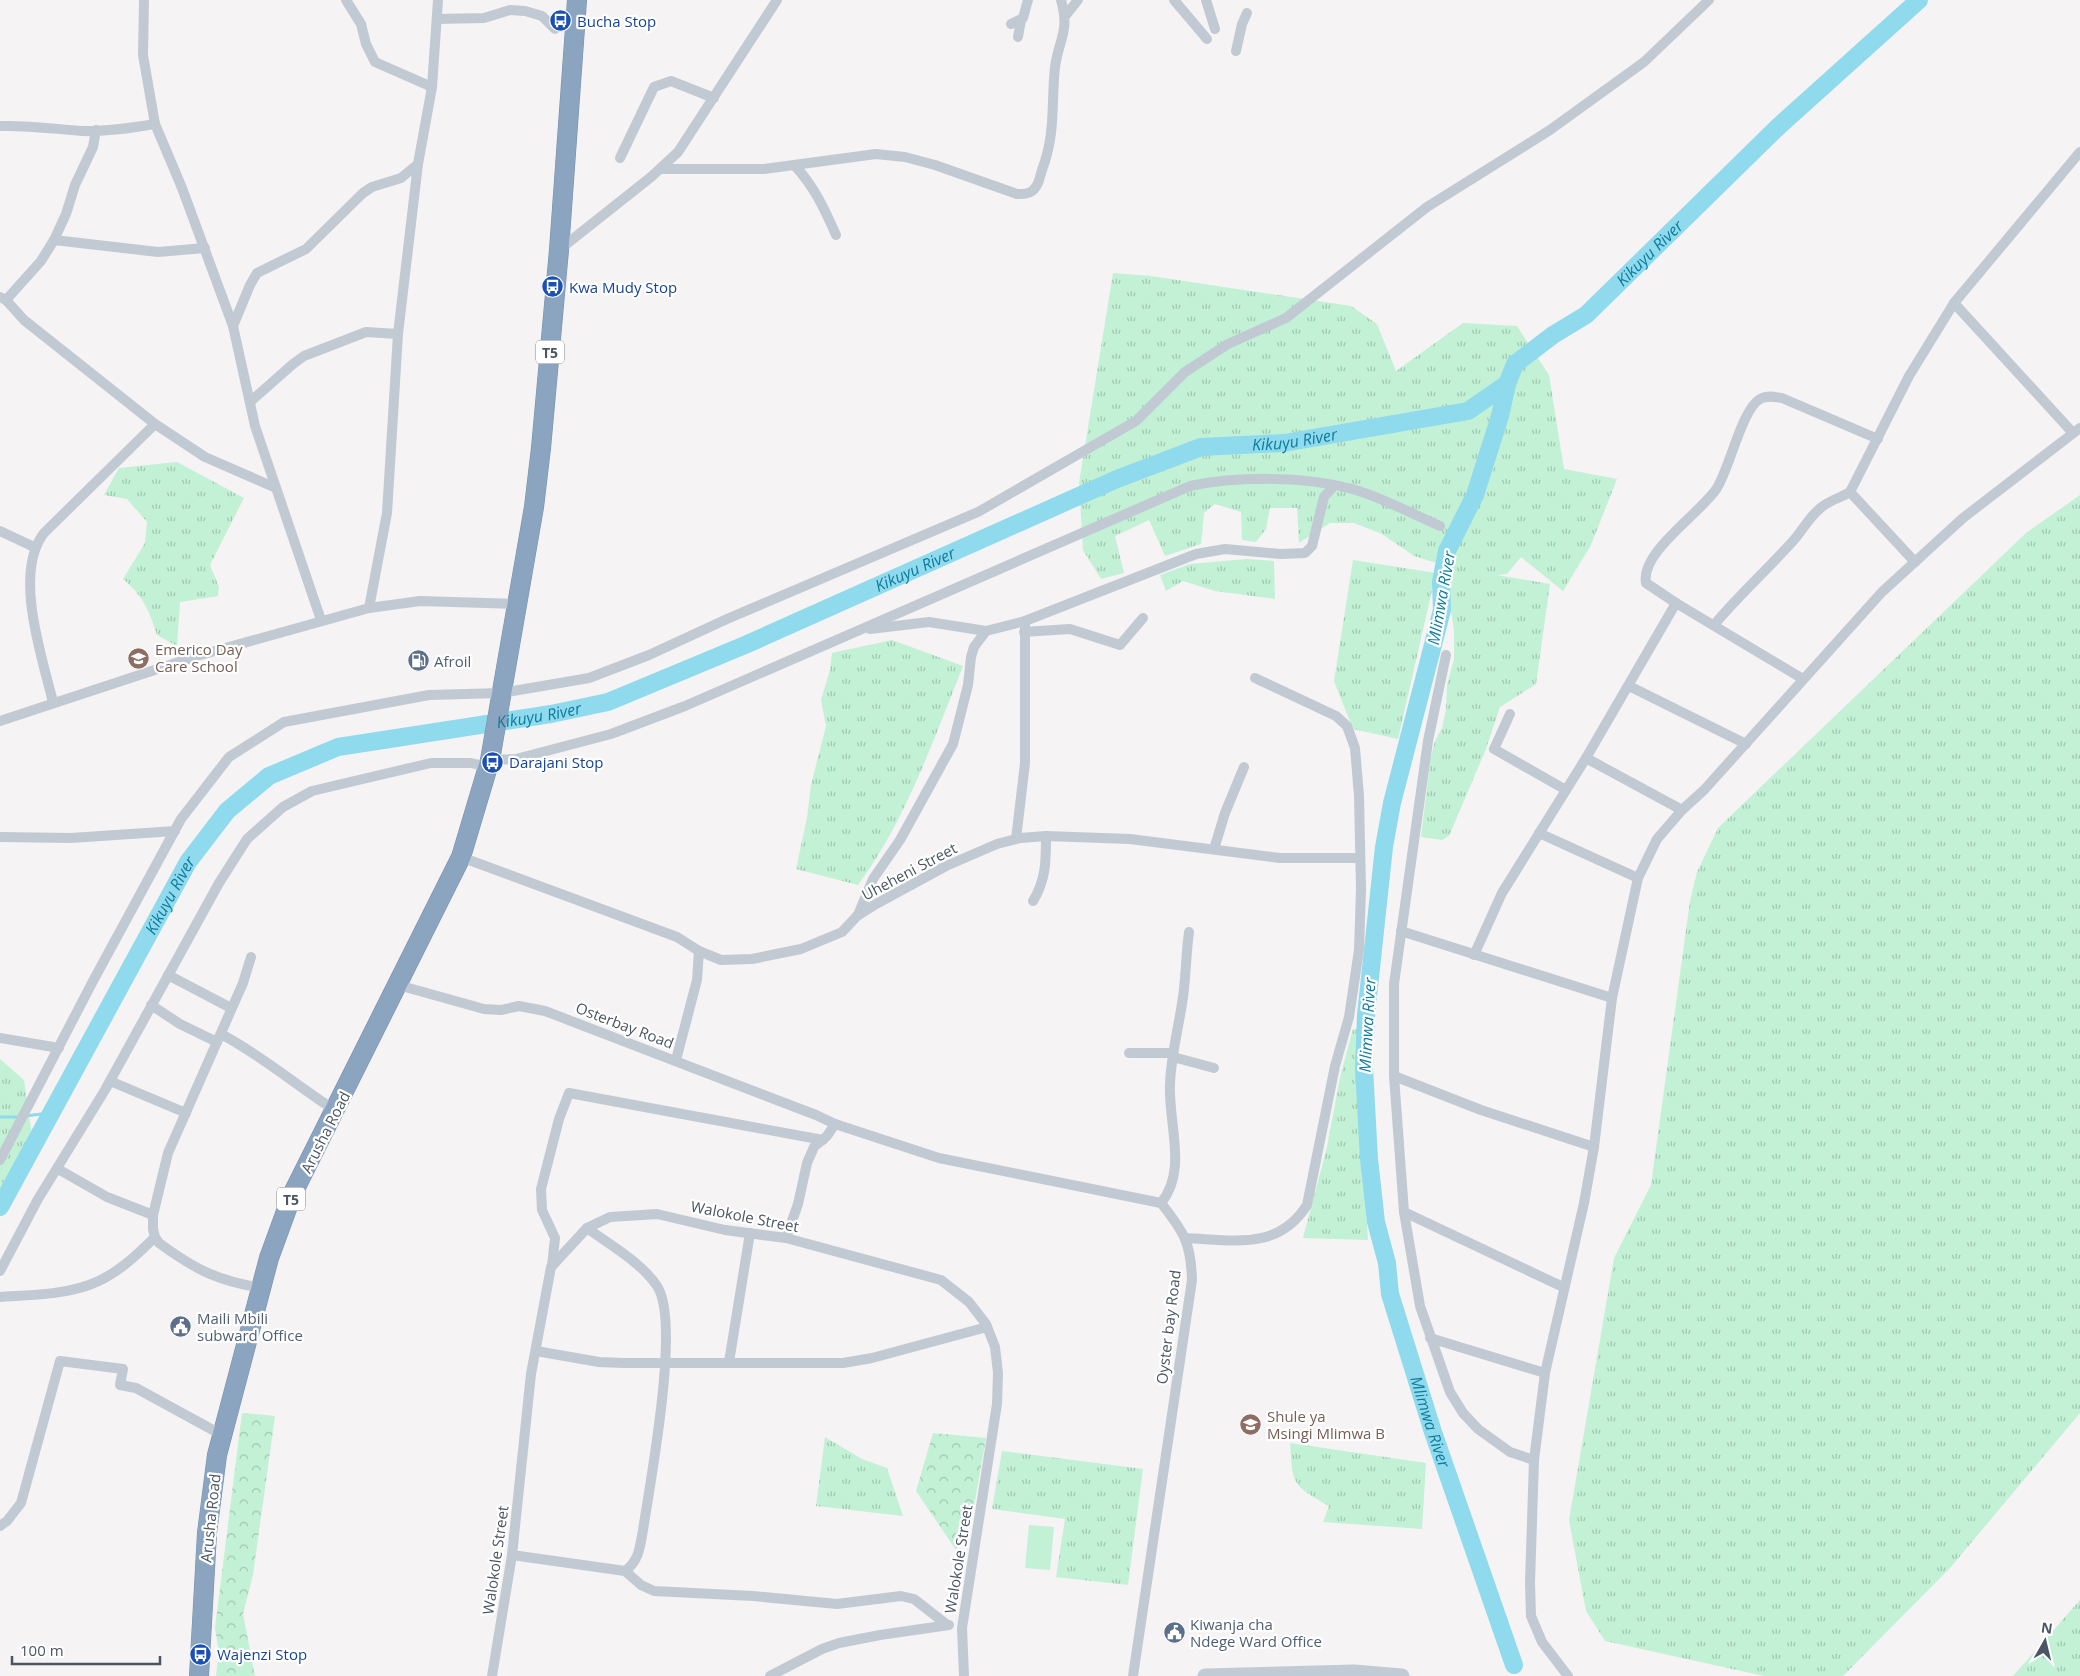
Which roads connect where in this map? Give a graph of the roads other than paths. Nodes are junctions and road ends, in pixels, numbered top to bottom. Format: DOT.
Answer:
graph roads {
  1 [pos="144,0"];
  2 [pos="346,0"];
  3 [pos="438,0"];
  4 [pos="577,0"];
  5 [pos="777,0"];
  6 [pos="1028,0"];
  7 [pos="1061,0"];
  8 [pos="1078,0"];
  9 [pos="1174,0"];
  10 [pos="1206,0"];
  11 [pos="1709,0"];
  12 [pos="1247,13"];
  13 [pos="1066,15"];
  14 [pos="437,19"];
  15 [pos="1021,20"];
  16 [pos="1011,24"];
  17 [pos="555,28"];
  18 [pos="1215,30"];
  19 [pos="1018,37"];
  20 [pos="1207,39"];
  21 [pos="1236,51"];
  22 [pos="432,87"];
  23 [pos="714,98"];
  24 [pos="155,124"];
  25 [pos="0,126"];
  26 [pos="96,130"];
  27 [pos="2080,152"];
  28 [pos="620,158"];
  29 [pos="418,164"];
  30 [pos="795,166"];
  31 [pos="661,169"];
  32 [pos="836,235"];
  33 [pos="54,240"];
  34 [pos="205,248"];
  35 [pos="559,250"];
  36 [pos="3,299"];
  37 [pos="1954,303"];
  38 [pos="232,326"];
  39 [pos="398,334"];
  40 [pos="251,401"];
  41 [pos="155,424"];
  42 [pos="2076,431"];
  43 [pos="1878,438"];
  44 [pos="1334,486"];
  45 [pos="276,488"];
  46 [pos="1850,492"];
  47 [pos="1440,526"];
  48 [pos="0,531"];
  49 [pos="34,547"];
  50 [pos="1915,562"];
  51 [pos="1676,603"];
  52 [pos="518,604"];
  53 [pos="369,608"];
  54 [pos="1143,618"];
  55 [pos="321,620"];
  56 [pos="1025,621"];
  57 [pos="1714,625"];
  58 [pos="859,630"];
  59 [pos="986,631"];
  60 [pos="1024,632"];
  61 [pos="1446,655"];
  62 [pos="1255,678"];
  63 [pos="1803,679"];
  64 [pos="1629,686"];
  65 [pos="500,697"];
  66 [pos="54,702"];
  67 [pos="1510,714"];
  68 [pos="0,721"];
  69 [pos="1746,744"];
  70 [pos="1586,758"];
  71 [pos="490,761"];
  72 [pos="1244,768"];
  73 [pos="1566,790"];
  74 [pos="1682,810"];
  75 [pos="175,831"];
  76 [pos="1539,833"];
  77 [pos="1046,836"];
  78 [pos="0,837"];
  79 [pos="1016,839"];
  80 [pos="1214,849"];
  81 [pos="461,857"];
  82 [pos="1359,858"];
  83 [pos="1638,878"];
  84 [pos="1033,901"];
  85 [pos="857,916"];
  86 [pos="1401,931"];
  87 [pos="1189,932"];
  88 [pos="699,951"];
  89 [pos="1474,954"];
  90 [pos="252,957"];
  91 [pos="168,975"];
  92 [pos="398,985"];
  93 [pos="1612,998"];
  94 [pos="151,1006"];
  95 [pos="231,1008"];
  96 [pos="0,1038"];
  97 [pos="219,1038"];
  98 [pos="59,1048"];
  99 [pos="1129,1053"];
  100 [pos="1173,1055"];
  101 [pos="676,1060"];
  102 [pos="1214,1068"];
  103 [pos="1394,1076"];
  104 [pos="110,1081"];
  105 [pos="336,1111"];
  106 [pos="186,1113"];
  107 [pos="835,1124"];
  108 [pos="823,1140"];
  109 [pos="1594,1147"];
  110 [pos="0,1160"];
  111 [pos="58,1170"];
  112 [pos="1161,1203"];
  113 [pos="1404,1212"];
  114 [pos="153,1215"];
  115 [pos="587,1228"];
  116 [pos="750,1233"];
  117 [pos="155,1237"];
  118 [pos="786,1238"];
  119 [pos="1185,1238"];
  120 [pos="551,1267"];
  121 [pos="0,1272"];
  122 [pos="1563,1287"];
  123 [pos="261,1288"];
  124 [pos="0,1297"];
  125 [pos="987,1327"];
  126 [pos="1430,1338"];
  127 [pos="536,1351"];
  128 [pos="729,1362"];
  129 [pos="666,1363"];
  130 [pos="1545,1372"];
  131 [pos="222,1435"];
  132 [pos="1534,1460"];
  133 [pos="0,1526"];
  134 [pos="512,1555"];
  135 [pos="625,1571"];
  136 [pos="946,1624"];
  137 [pos="962,1628"];
  138 [pos="199,1676"];
  139 [pos="492,1676"];
  140 [pos="770,1676"];
  141 [pos="964,1676"];
  142 [pos="1133,1676"];
  143 [pos="1205,1676"];
  144 [pos="1402,1676"];
  145 [pos="1568,1676"];
  1 -- 24 [label="street"];
  2 -- 22 [label="street"];
  3 -- 14 [label="street"];
  4 -- 35 [label="highway, T5"];
  5 -- 23 [label="street"];
  6 -- 15 [label="street"];
  7 -- 13 [label="street"];
  8 -- 13 [label="street"];
  9 -- 20 [label="street"];
  10 -- 18 [label="street"];
  11 -- 65 [label="street"];
  12 -- 21 [label="street"];
  13 -- 30 [label="street"];
  14 -- 17 [label="street"];
  14 -- 22 [label="street"];
  15 -- 16 [label="street"];
  15 -- 19 [label="street"];
  22 -- 29 [label="street"];
  23 -- 28 [label="street"];
  23 -- 31 [label="street"];
  24 -- 26 [label="street"];
  24 -- 34 [label="street"];
  25 -- 26 [label="street"];
  26 -- 33 [label="street"];
  27 -- 37 [label="street"];
  29 -- 38 [label="street"];
  29 -- 39 [label="street"];
  30 -- 31 [label="street"];
  30 -- 32 [label="street"];
  31 -- 35 [label="street"];
  33 -- 34 [label="street"];
  33 -- 36 [label="street"];
  34 -- 38 [label="street"];
  35 -- 52 [label="highway, T5"];
  36 -- 41 [label="street"];
  37 -- 42 [label="street"];
  37 -- 43 [label="street"];
  38 -- 40 [label="street"];
  39 -- 40 [label="street"];
  39 -- 53 [label="street"];
  40 -- 45 [label="street"];
  41 -- 45 [label="street"];
  41 -- 49 [label="street"];
  42 -- 50 [label="street"];
  43 -- 46 [label="street"];
  43 -- 51 [label="street"];
  44 -- 47 [label="street"];
  44 -- 56 [label="street"];
  44 -- 58 [label="street"];
  45 -- 55 [label="street"];
  46 -- 50 [label="street"];
  46 -- 57 [label="street"];
  48 -- 49 [label="street"];
  49 -- 66 [label="street"];
  50 -- 63 [label="street"];
  51 -- 57 [label="street"];
  51 -- 64 [label="street"];
  52 -- 53 [label="street"];
  52 -- 65 [label="highway, T5"];
  53 -- 55 [label="street"];
  54 -- 60 [label="street"];
  55 -- 66 [label="street"];
  56 -- 59 [label="street"];
  56 -- 60 [label="street"];
  57 -- 63 [label="street"];
  58 -- 59 [label="street"];
  58 -- 71 [label="street"];
  59 -- 85 [label="street"];
  60 -- 79 [label="street"];
  61 -- 86 [label="street"];
  62 -- 82 [label="street"];
  63 -- 69 [label="street"];
  64 -- 69 [label="street"];
  64 -- 70 [label="street"];
  65 -- 71 [label="highway, T5"];
  65 -- 75 [label="street"];
  66 -- 68 [label="street"];
  67 -- 73 [label="street"];
  69 -- 74 [label="street"];
  70 -- 73 [label="street"];
  70 -- 74 [label="street"];
  71 -- 81 [label="highway, Arusha Road / T5"];
  71 -- 91 [label="street"];
  72 -- 80 [label="street"];
  73 -- 76 [label="street"];
  74 -- 83 [label="street"];
  75 -- 78 [label="street"];
  75 -- 98 [label="street"];
  76 -- 83 [label="street"];
  76 -- 89 [label="street"];
  77 -- 79 [label="street, Uheheni Street"];
  77 -- 80 [label="street, Uheheni Street"];
  77 -- 84 [label="street"];
  79 -- 85 [label="street, Uheheni Street"];
  80 -- 82 [label="street, Uheheni Street"];
  81 -- 88 [label="street, Uheheni Street"];
  81 -- 92 [label="highway, Arusha Road / T5"];
  82 -- 119 [label="street"];
  83 -- 93 [label="street"];
  85 -- 88 [label="street, Uheheni Street"];
  86 -- 89 [label="street"];
  86 -- 103 [label="street"];
  87 -- 100 [label="street"];
  88 -- 101 [label="street"];
  89 -- 93 [label="street"];
  90 -- 95 [label="street"];
  91 -- 94 [label="street"];
  91 -- 95 [label="street"];
  92 -- 101 [label="street, Osterbay Road"];
  92 -- 105 [label="highway, Arusha Road / T5"];
  93 -- 109 [label="street"];
  94 -- 97 [label="street"];
  94 -- 104 [label="street"];
  95 -- 97 [label="street"];
  96 -- 98 [label="street"];
  97 -- 105 [label="street"];
  97 -- 106 [label="street"];
  98 -- 110 [label="street"];
  99 -- 100 [label="street"];
  100 -- 102 [label="street"];
  100 -- 112 [label="street"];
  101 -- 107 [label="street, Osterbay Road"];
  103 -- 109 [label="street"];
  103 -- 113 [label="street"];
  104 -- 106 [label="street"];
  104 -- 111 [label="street"];
  105 -- 123 [label="highway, Arusha Road / T5"];
  106 -- 114 [label="street"];
  107 -- 108 [label="street"];
  107 -- 112 [label="street"];
  108 -- 118 [label="street"];
  108 -- 120 [label="street"];
  109 -- 122 [label="street"];
  111 -- 114 [label="street"];
  111 -- 121 [label="street"];
  112 -- 119 [label="street, Oyster bay Road"];
  113 -- 122 [label="street"];
  113 -- 126 [label="street"];
  114 -- 117 [label="street"];
  115 -- 116 [label="street, Walokole Street"];
  115 -- 120 [label="street, Walokole Street"];
  115 -- 129 [label="street"];
  116 -- 118 [label="street, Walokole Street"];
  116 -- 128 [label="street"];
  117 -- 123 [label="street"];
  117 -- 124 [label="street"];
  118 -- 125 [label="street, Walokole Street"];
  119 -- 142 [label="street, Oyster bay Road"];
  120 -- 127 [label="street, Walokole Street"];
  122 -- 130 [label="street"];
  123 -- 131 [label="highway, Arusha Road / T5"];
  125 -- 128 [label="street"];
  125 -- 137 [label="street, Walokole Street"];
  126 -- 130 [label="street"];
  126 -- 132 [label="street"];
  127 -- 129 [label="street"];
  127 -- 134 [label="street, Walokole Street"];
  128 -- 129 [label="street"];
  129 -- 135 [label="street"];
  130 -- 132 [label="street"];
  131 -- 133 [label="street"];
  131 -- 138 [label="highway, Arusha Road / T5"];
  132 -- 145 [label="street"];
  134 -- 135 [label="street"];
  134 -- 139 [label="street, Walokole Street"];
  135 -- 136 [label="street"];
  136 -- 137 [label="street"];
  136 -- 140 [label="street"];
  137 -- 141 [label="street, Walokole Street"];
  143 -- 144 [label="street"];
}
